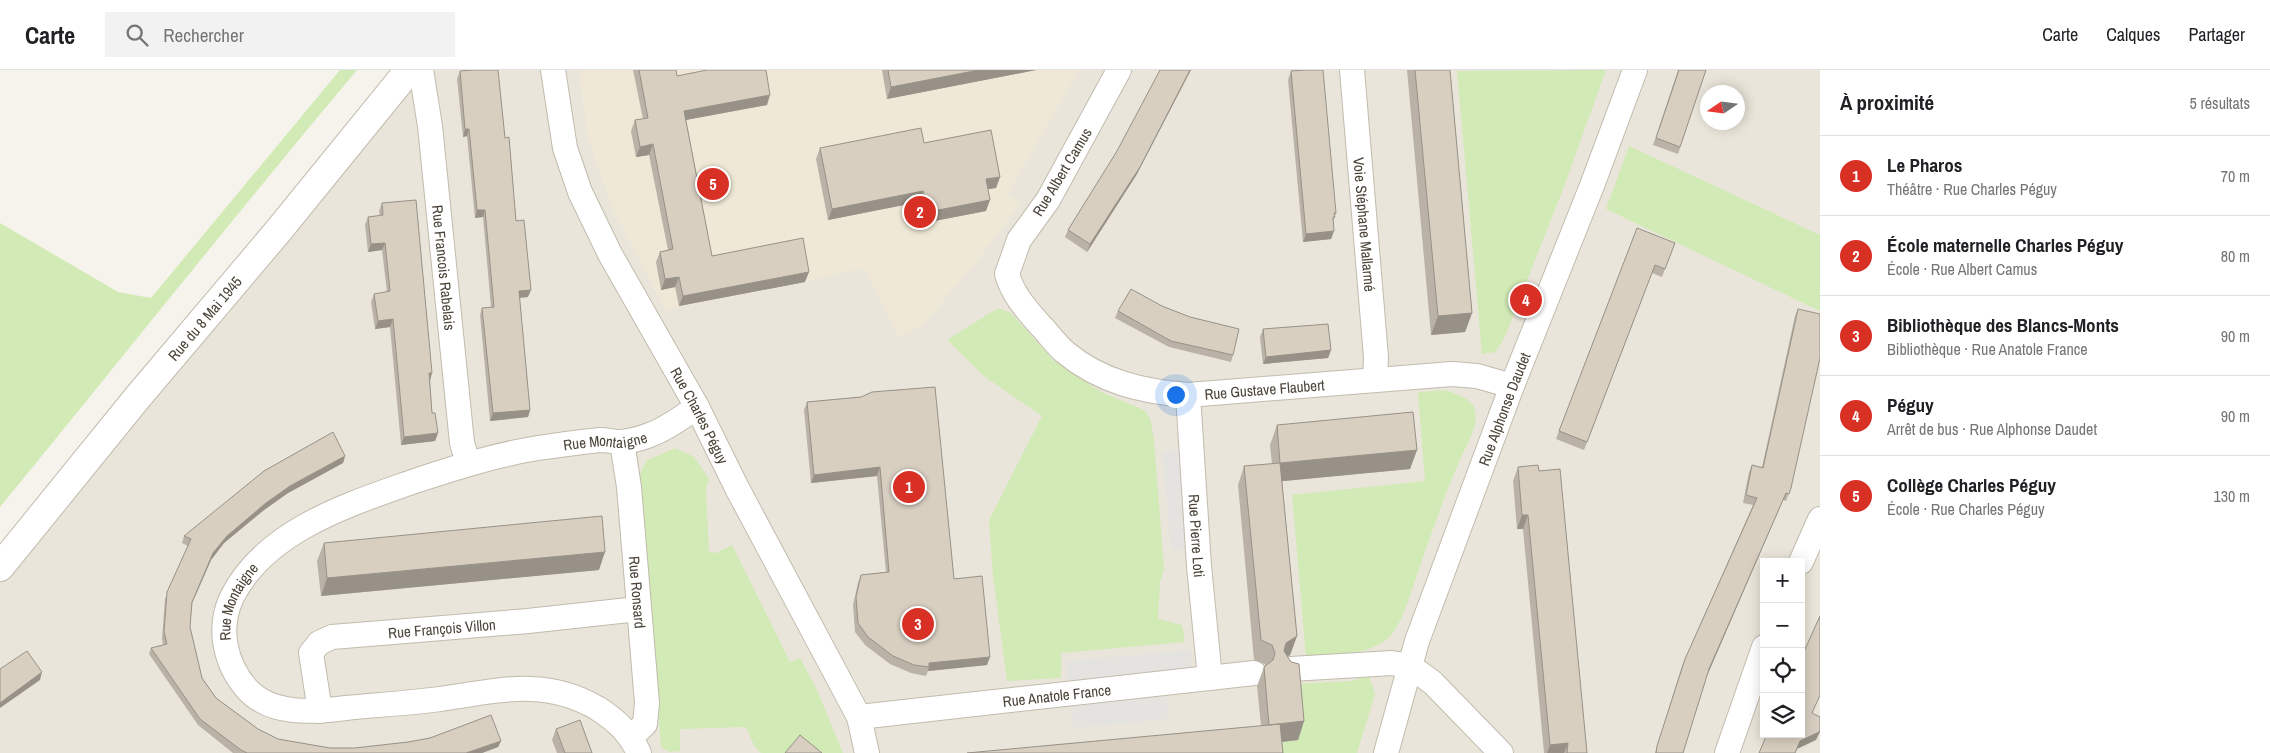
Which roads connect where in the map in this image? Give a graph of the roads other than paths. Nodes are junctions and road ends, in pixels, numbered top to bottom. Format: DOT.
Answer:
graph roads {
  1 [pos="409,70"];
  2 [pos="421,70"];
  3 [pos="553,70"];
  4 [pos="1119,70"];
  5 [pos="1352,70"];
  6 [pos="1635,70"];
  7 [pos="1007,274"];
  8 [pos="1375,378"];
  9 [pos="1512,386"];
  10 [pos="1188,395"];
  11 [pos="696,407"];
  12 [pos="622,442"];
  13 [pos="468,463"];
  14 [pos="1820,519"];
  15 [pos="1803,558"];
  16 [pos="0,566"];
  17 [pos="638,609"];
  18 [pos="1764,648"];
  19 [pos="1410,666"];
  20 [pos="1291,669"];
  21 [pos="1254,672"];
  22 [pos="1210,678"];
  23 [pos="320,711"];
  24 [pos="859,717"];
  25 [pos="635,745"];
  26 [pos="867,753"];
  27 [pos="1386,753"];
  28 [pos="1501,753"];
  29 [pos="1726,753"];
  1 -- 16 [label="street, Rue du 8 Mai 1945"];
  2 -- 13 [label="street, Rue Francois Rabelais"];
  3 -- 11 [label="street, Rue Charles Péguy"];
  4 -- 7 [label="street, Rue Albert Camus"];
  5 -- 8 [label="street, Voie Stéphane Mallarmé"];
  6 -- 9 [label="street, Rue Alphonse Daudet"];
  7 -- 10 [label="street, Rue Gustave Flaubert"];
  8 -- 9 [label="street, Rue Gustave Flaubert"];
  8 -- 10 [label="street, Rue Gustave Flaubert"];
  9 -- 19 [label="street, Rue Alphonse Daudet"];
  10 -- 22 [label="street, Rue Pierre Loti"];
  11 -- 12 [label="street, Rue Montaigne"];
  11 -- 24 [label="street, Rue Charles Péguy"];
  12 -- 13 [label="street, Rue Montaigne"];
  12 -- 17 [label="street, Rue Ronsard"];
  13 -- 23 [label="street, Rue Montaigne"];
  14 -- 15 [label="street"];
  17 -- 23 [label="street, Rue François Villon"];
  17 -- 25 [label="street, Rue Ronsard"];
  18 -- 29 [label="street"];
  19 -- 20 [label="street"];
  19 -- 27 [label="street, Rue Alphonse Daudet"];
  19 -- 28 [label="street"];
  21 -- 22 [label="street, Rue Anatole France"];
  22 -- 24 [label="street, Rue Anatole France"];
  23 -- 25 [label="street, Rue Montaigne"];
  24 -- 26 [label="street, Rue Charles Péguy"];
}
